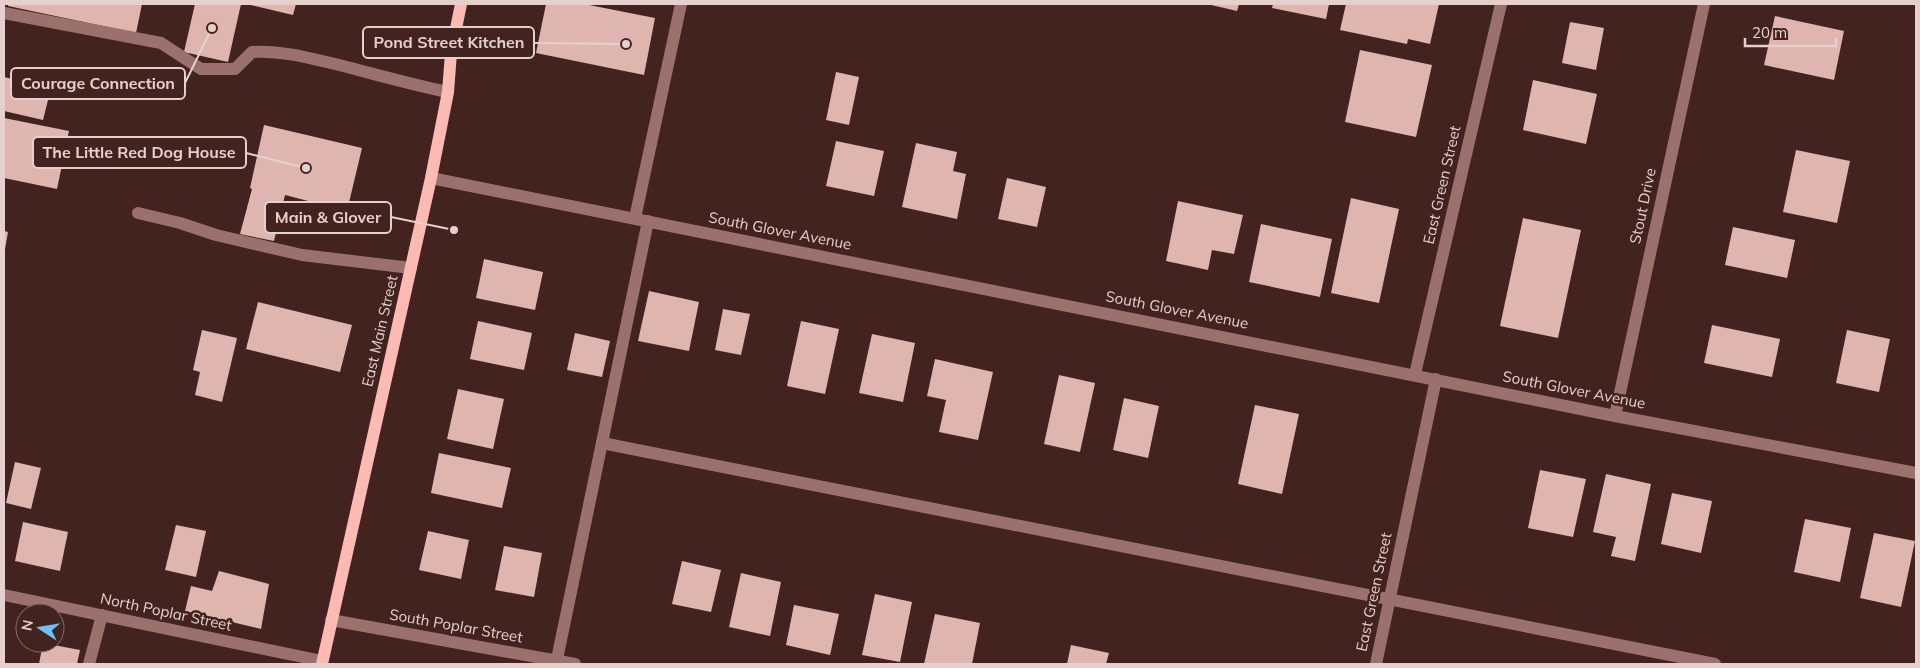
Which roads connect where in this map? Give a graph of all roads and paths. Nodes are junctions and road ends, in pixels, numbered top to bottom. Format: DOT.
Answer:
graph roads {
  1 [pos="461,4"];
  2 [pos="681,4"];
  3 [pos="1501,4"];
  4 [pos="1704,4"];
  5 [pos="4,13"];
  6 [pos="448,92"];
  7 [pos="431,178"];
  8 [pos="138,213"];
  9 [pos="635,218"];
  10 [pos="648,221"];
  11 [pos="411,268"];
  12 [pos="1415,374"];
  13 [pos="1436,379"];
  14 [pos="1614,416"];
  15 [pos="602,443"];
  16 [pos="1916,473"];
  17 [pos="4,595"];
  18 [pos="1389,600"];
  19 [pos="102,615"];
  20 [pos="331,620"];
  21 [pos="556,662"];
  22 [pos="322,663"];
  23 [pos="89,664"];
  24 [pos="576,664"];
  25 [pos="1376,664"];
  26 [pos="1715,664"];
  1 -- 6 [label="main road, East Main Street"];
  2 -- 9 [label="street"];
  3 -- 12 [label="street, East Green Street"];
  4 -- 14 [label="street, Stout Drive"];
  5 -- 6 [label="street"];
  6 -- 7 [label="main road, East Main Street"];
  7 -- 9 [label="street, South Glover Avenue"];
  7 -- 11 [label="main road, East Main Street"];
  8 -- 11 [label="street"];
  9 -- 10 [label="street, South Glover Avenue"];
  10 -- 12 [label="street, South Glover Avenue"];
  10 -- 15 [label="street"];
  11 -- 20 [label="main road, East Main Street"];
  12 -- 13 [label="street, South Glover Avenue"];
  13 -- 14 [label="street, South Glover Avenue"];
  13 -- 18 [label="street, East Green Street"];
  14 -- 16 [label="street, South Glover Avenue"];
  15 -- 18 [label="street"];
  15 -- 21 [label="street"];
  17 -- 19 [label="street, North Poplar Street"];
  18 -- 25 [label="street, East Green Street"];
  18 -- 26 [label="street"];
  19 -- 22 [label="street, North Poplar Street"];
  19 -- 23 [label="street"];
  20 -- 21 [label="street, South Poplar Street"];
  20 -- 22 [label="main road, East Main Street"];
  21 -- 24 [label="street, South Poplar Street"];
}
